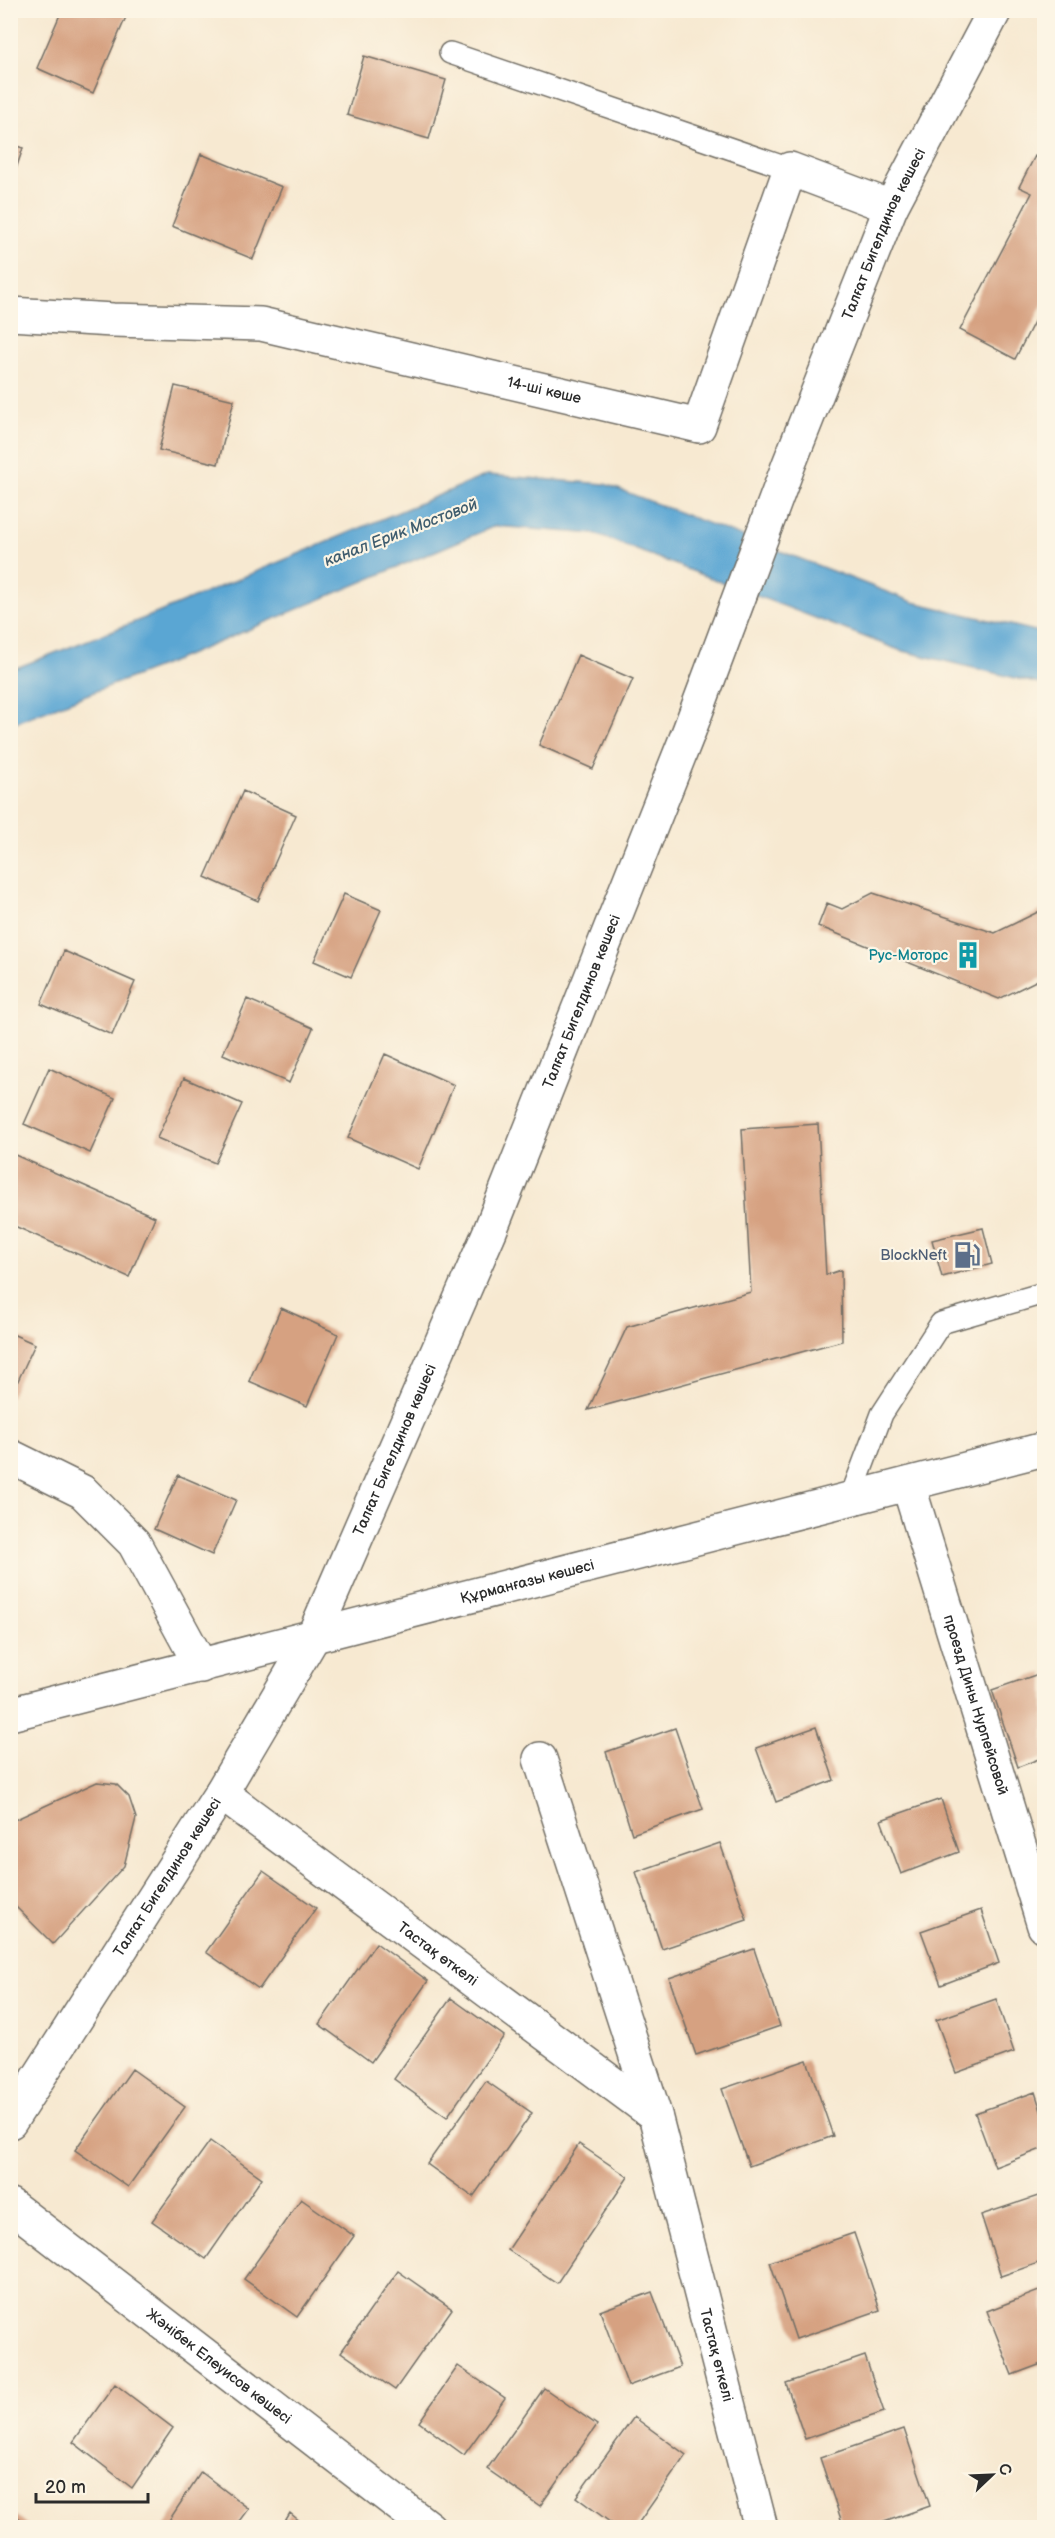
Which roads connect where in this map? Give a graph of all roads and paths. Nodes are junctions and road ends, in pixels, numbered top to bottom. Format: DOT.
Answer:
graph roads {
  1 [pos="995,10"];
  2 [pos="450,54"];
  3 [pos="790,169"];
  4 [pos="891,207"];
  5 [pos="10,314"];
  6 [pos="1044,1293"];
  7 [pos="1044,1449"];
  8 [pos="10,1456"];
  9 [pos="908,1484"];
  10 [pos="850,1499"];
  11 [pos="313,1637"];
  12 [pos="201,1666"];
  13 [pos="10,1714"];
  14 [pos="540,1759"];
  15 [pos="220,1793"];
  16 [pos="1044,1926"];
  17 [pos="655,2115"];
  18 [pos="10,2122"];
  19 [pos="10,2205"];
  20 [pos="429,2528"];
  21 [pos="761,2528"];
  1 -- 4 [label="street, Талғат Бигелдинов көшесі"];
  2 -- 3 [label="lane"];
  3 -- 4 [label="street"];
  3 -- 5 [label="street, 14-ші көше"];
  4 -- 11 [label="street, Талғат Бигелдинов көшесі"];
  6 -- 10 [label="lane"];
  7 -- 9 [label="street, Құрманғазы көшесі"];
  8 -- 12 [label="street"];
  9 -- 10 [label="street, Құрманғазы көшесі"];
  9 -- 16 [label="street, проезд Дины Нурпейсовой"];
  10 -- 11 [label="street, Құрманғазы көшесі"];
  11 -- 12 [label="street, Құрманғазы көшесі"];
  11 -- 15 [label="street, Талғат Бигелдинов көшесі"];
  12 -- 13 [label="street, Құрманғазы көшесі"];
  14 -- 17 [label="street, Тастақ өткелі"];
  15 -- 17 [label="street, Тастақ өткелі"];
  15 -- 18 [label="street, Талғат Бигелдинов көшесі"];
  17 -- 21 [label="street, Тастақ өткелі"];
  19 -- 20 [label="street, Жәнібек Елеуисов көшесі"];
}
